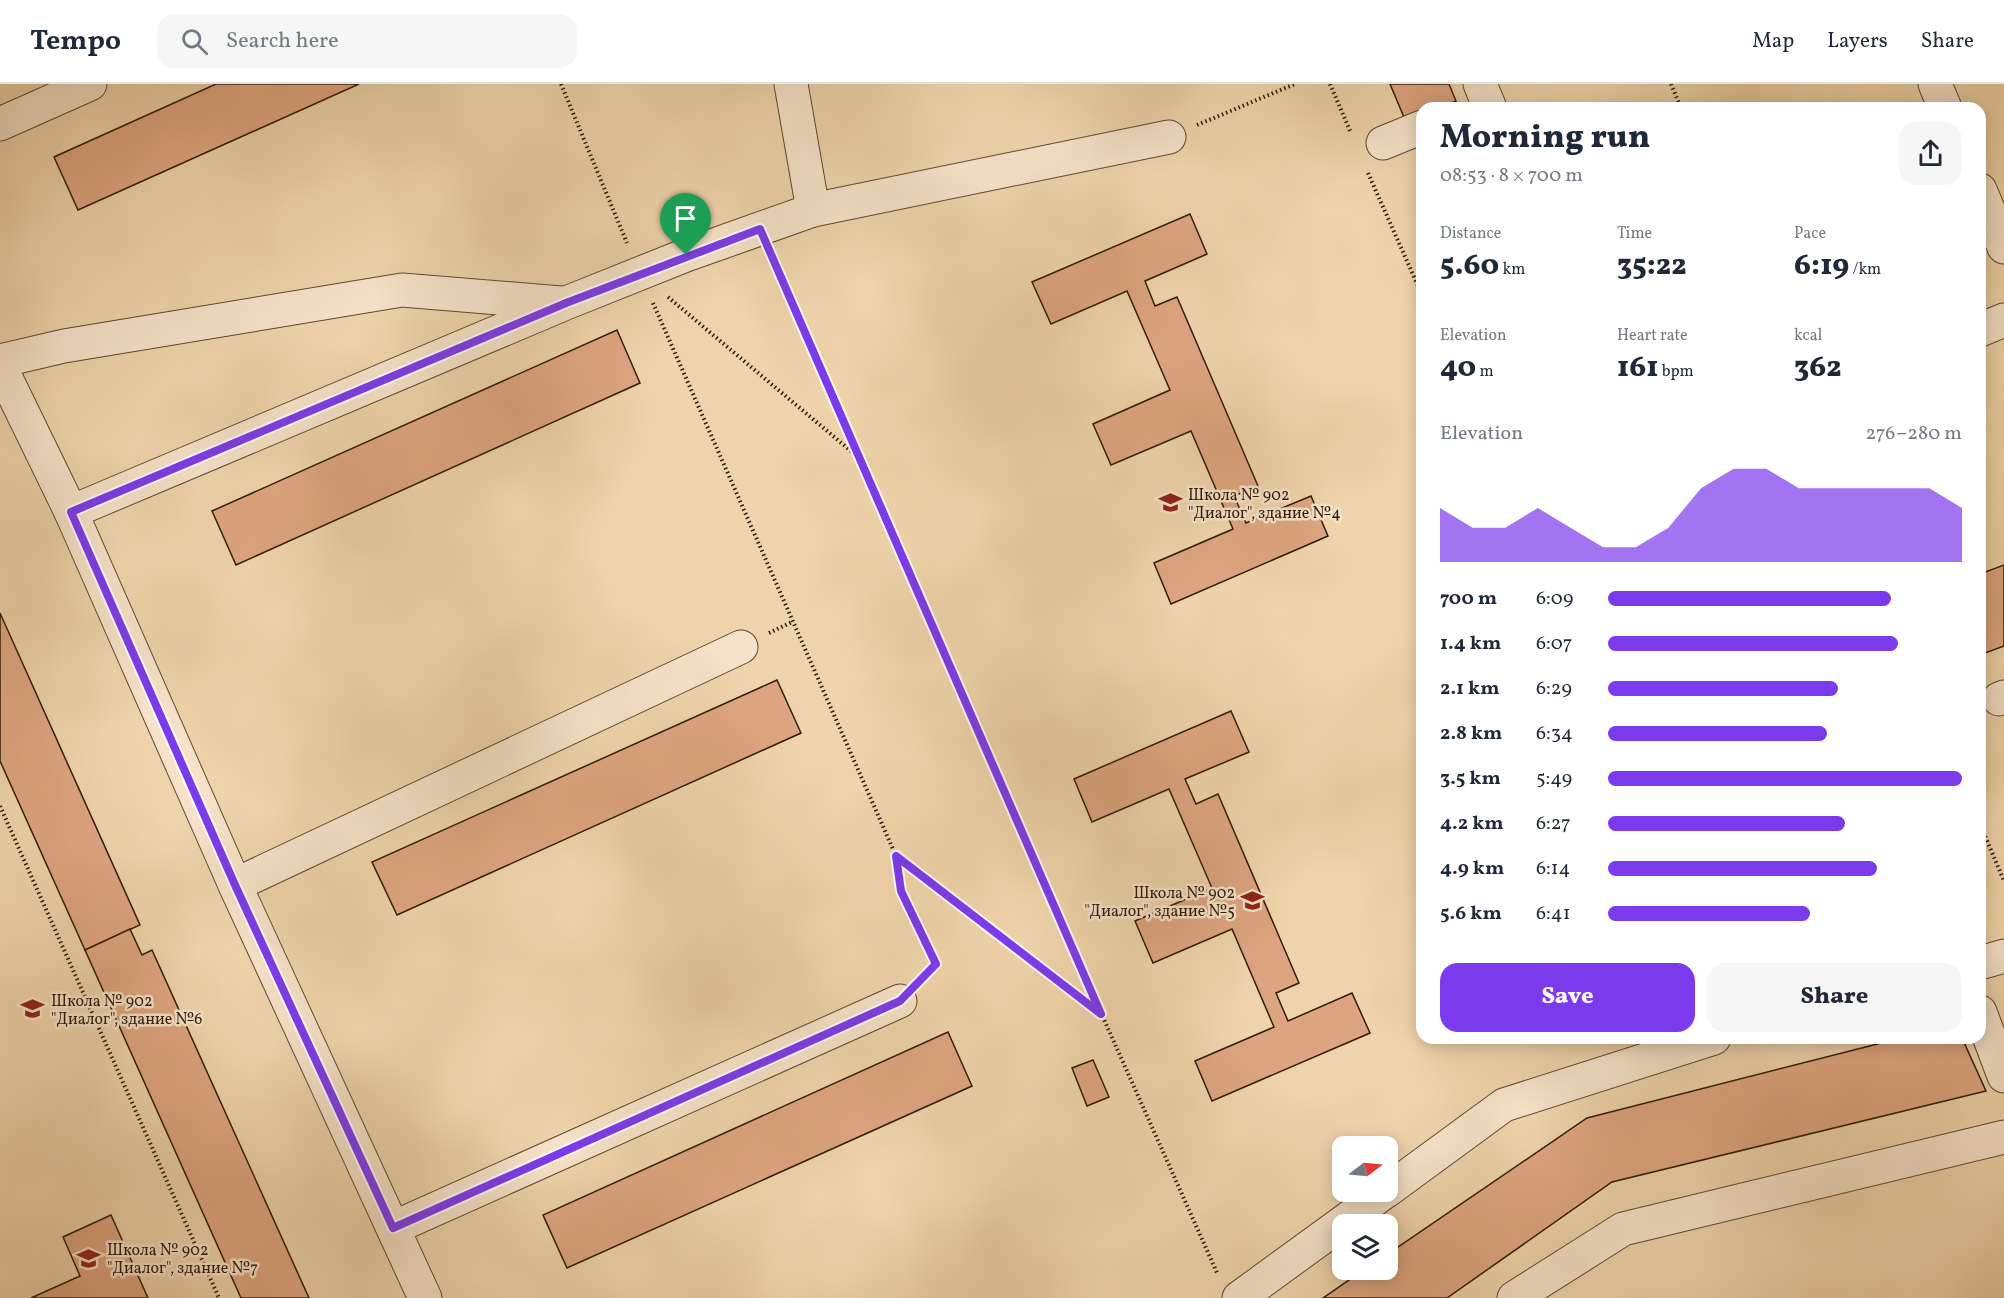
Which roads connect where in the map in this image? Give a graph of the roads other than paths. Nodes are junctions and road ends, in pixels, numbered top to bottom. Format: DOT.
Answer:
graph roads {
  1 [pos="90,84"];
  2 [pos="791,84"];
  3 [pos="1935,84"];
  4 [pos="1942,102"];
  5 [pos="0,124"];
  6 [pos="1416,130"];
  7 [pos="1169,137"];
  8 [pos="1368,150"];
  9 [pos="1986,204"];
  10 [pos="813,210"];
  11 [pos="2004,247"];
  12 [pos="566,303"];
  13 [pos="2004,320"];
  14 [pos="1986,328"];
  15 [pos="0,361"];
  16 [pos="0,366"];
  17 [pos="71,512"];
  18 [pos="741,647"];
  19 [pos="235,885"];
  20 [pos="2004,956"];
  21 [pos="1986,961"];
  22 [pos="900,1001"];
  23 [pos="1986,1028"];
  24 [pos="1695,1044"];
  25 [pos="2004,1076"];
  26 [pos="2004,1137"];
  27 [pos="1398,1183"];
  28 [pos="1369,1202"];
  29 [pos="393,1228"];
  30 [pos="1229,1287"];
  31 [pos="425,1298"];
  32 [pos="1515,1298"];
  1 -- 5 [label="lane"];
  2 -- 10 [label="lane"];
  3 -- 4 [label="lane"];
  6 -- 8 [label="lane"];
  7 -- 10 [label="lane"];
  9 -- 11 [label="lane"];
  10 -- 12 [label="lane"];
  12 -- 15 [label="lane"];
  12 -- 17 [label="lane"];
  13 -- 14 [label="lane"];
  16 -- 17 [label="lane"];
  17 -- 19 [label="lane"];
  18 -- 19 [label="lane"];
  19 -- 29 [label="lane"];
  20 -- 21 [label="lane"];
  22 -- 29 [label="lane"];
  23 -- 25 [label="lane"];
  24 -- 27 [label="lane"];
  26 -- 32 [label="lane"];
  28 -- 30 [label="lane"];
  29 -- 31 [label="lane"];
}
